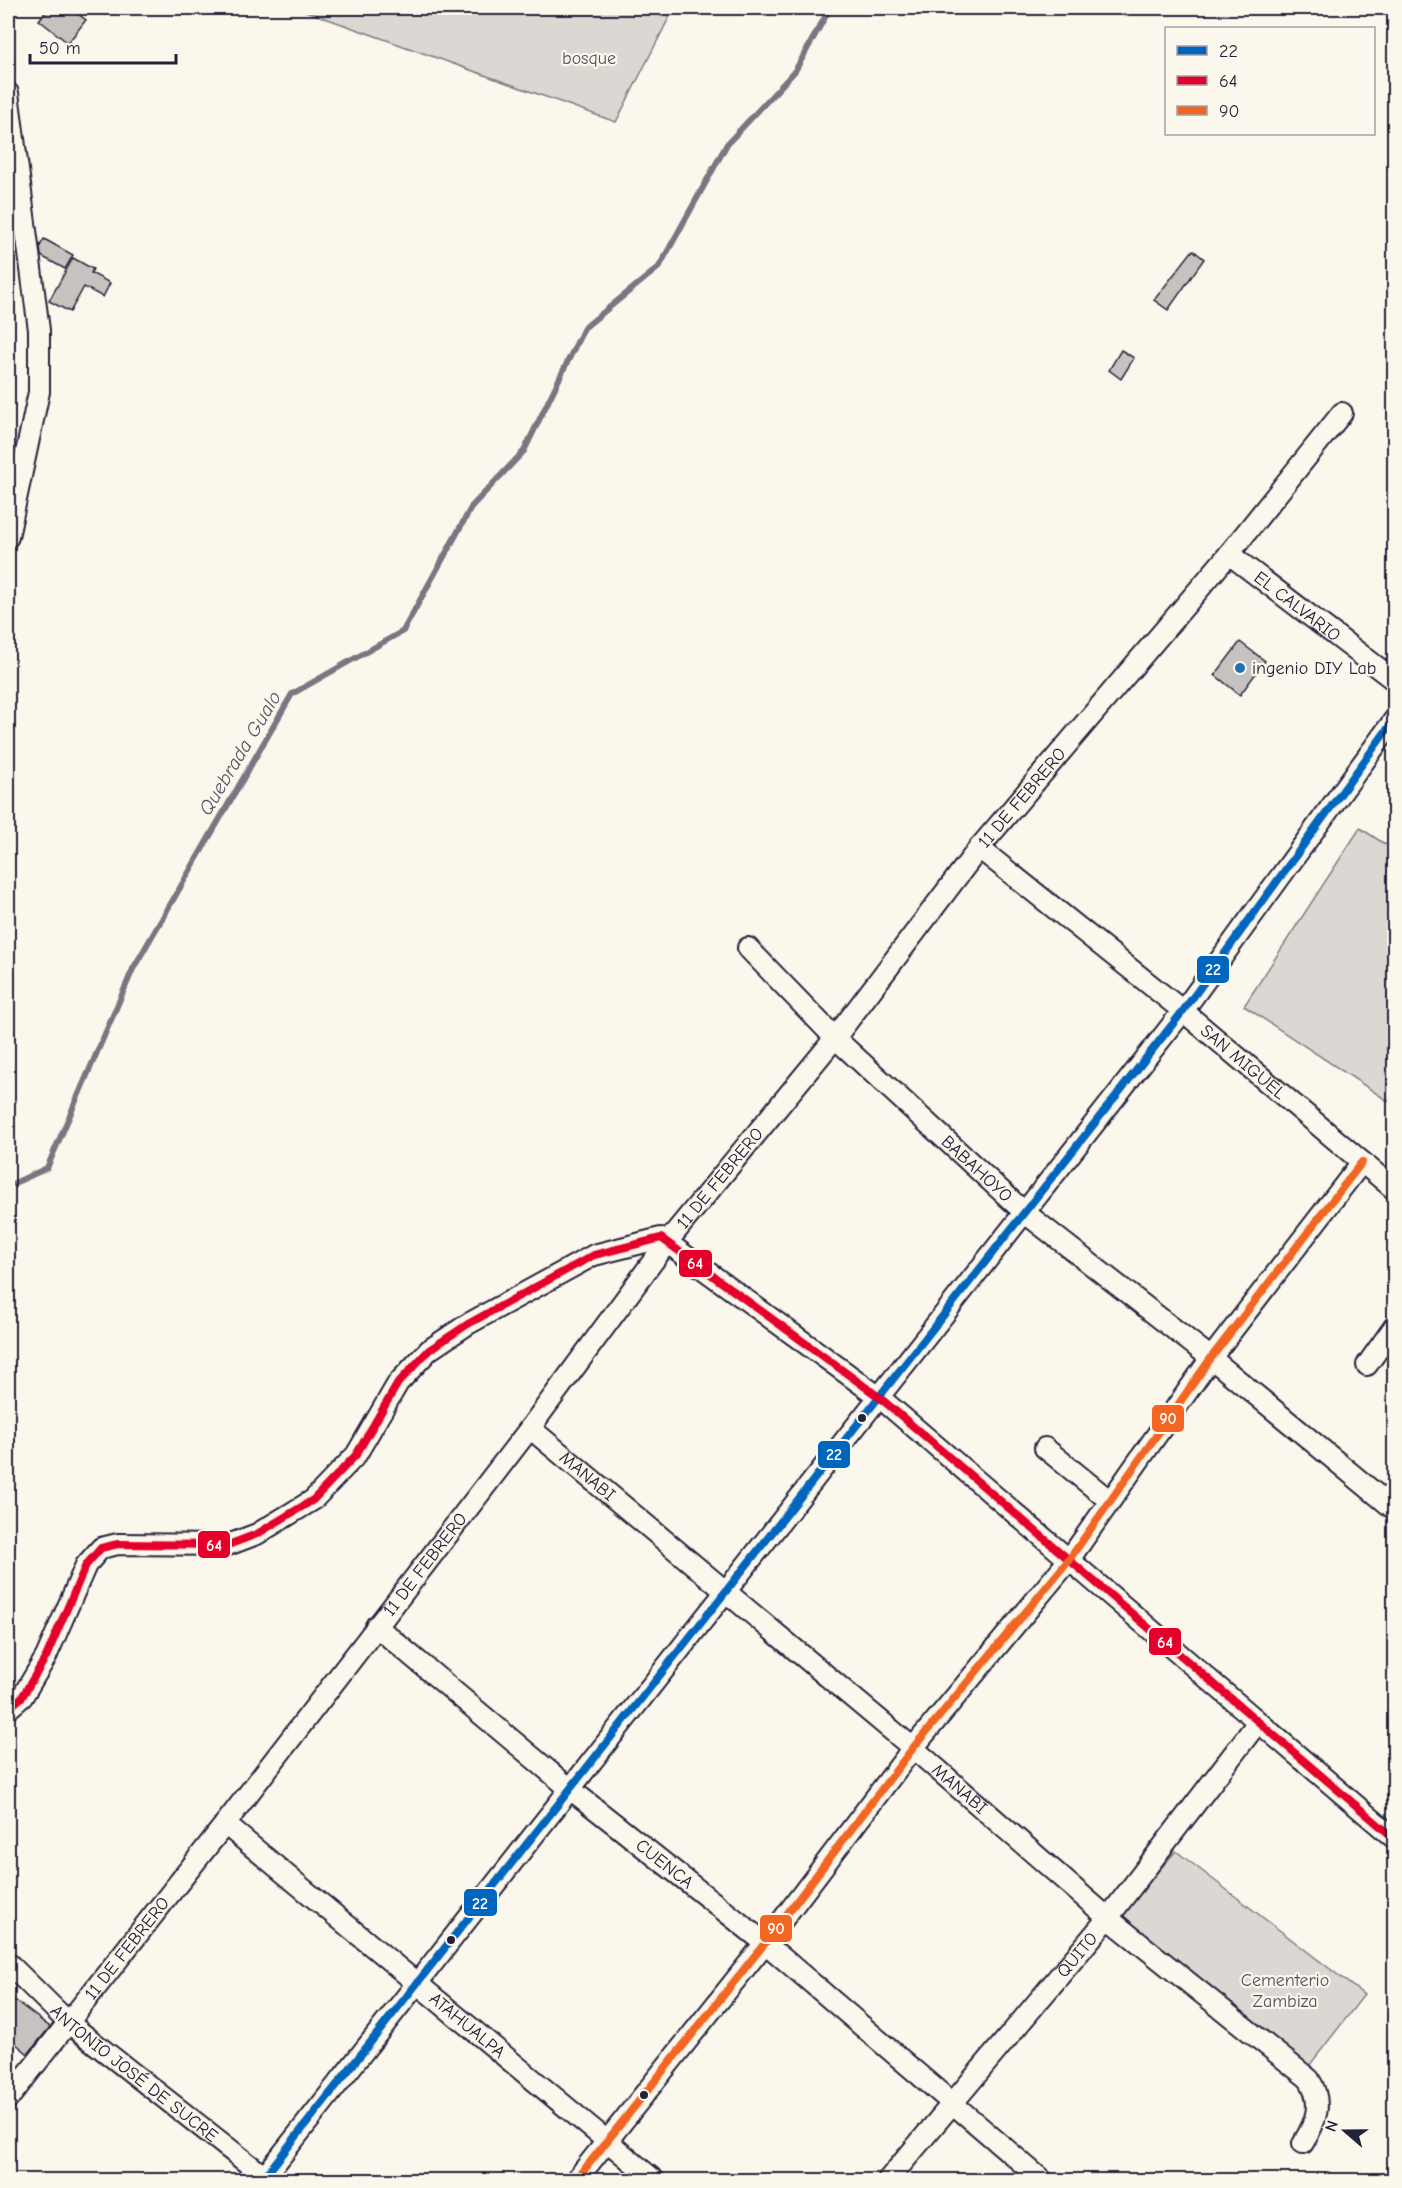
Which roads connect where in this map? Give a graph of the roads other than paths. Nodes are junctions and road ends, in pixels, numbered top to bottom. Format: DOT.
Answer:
graph roads {
  1 [pos="8,93"];
  2 [pos="1342,413"];
  3 [pos="8,537"];
  4 [pos="1229,554"];
  5 [pos="1395,680"];
  6 [pos="1395,720"];
  7 [pos="979,848"];
  8 [pos="748,948"];
  9 [pos="1183,1011"];
  10 [pos="835,1038"];
  11 [pos="1362,1162"];
  12 [pos="1395,1189"];
  13 [pos="1024,1212"];
  14 [pos="668,1241"];
  15 [pos="1395,1327"];
  16 [pos="1211,1358"];
  17 [pos="1367,1365"];
  18 [pos="879,1397"];
  19 [pos="530,1428"];
  20 [pos="1045,1449"];
  21 [pos="1110,1501"];
  22 [pos="1394,1508"];
  23 [pos="1068,1561"];
  24 [pos="726,1592"];
  25 [pos="376,1626"];
  26 [pos="8,1709"];
  27 [pos="1258,1722"];
  28 [pos="913,1748"];
  29 [pos="569,1788"];
  30 [pos="225,1824"];
  31 [pos="1394,1838"];
  32 [pos="1108,1918"];
  33 [pos="765,1943"];
  34 [pos="8,1963"];
  35 [pos="417,1985"];
  36 [pos="70,2024"];
  37 [pos="8,2099"];
  38 [pos="952,2103"];
  39 [pos="605,2142"];
  40 [pos="1304,2143"];
  41 [pos="264,2179"];
  42 [pos="576,2181"];
  43 [pos="654,2181"];
  44 [pos="888,2181"];
  45 [pos="1042,2181"];
  1 -- 3 [label="street"];
  2 -- 4 [label="street, 11 DE FEBRERO"];
  4 -- 5 [label="street, EL CALVARIO"];
  4 -- 7 [label="street, 11 DE FEBRERO"];
  6 -- 9 [label="street"];
  7 -- 9 [label="street, SAN MIGUEL"];
  7 -- 10 [label="street, 11 DE FEBRERO"];
  8 -- 10 [label="street, BABAHOYO"];
  9 -- 11 [label="street, SAN MIGUEL"];
  9 -- 13 [label="street"];
  10 -- 13 [label="street, BABAHOYO"];
  10 -- 14 [label="street, 11 DE FEBRERO"];
  11 -- 12 [label="street, SAN MIGUEL"];
  11 -- 16 [label="street"];
  13 -- 16 [label="street, BABAHOYO"];
  13 -- 18 [label="street"];
  14 -- 18 [label="street"];
  14 -- 19 [label="street, 11 DE FEBRERO"];
  14 -- 26 [label="street"];
  15 -- 17 [label="street"];
  16 -- 21 [label="street"];
  16 -- 22 [label="street, BABAHOYO"];
  18 -- 23 [label="street"];
  18 -- 24 [label="street"];
  19 -- 24 [label="street, MANABI"];
  19 -- 25 [label="street, 11 DE FEBRERO"];
  20 -- 21 [label="street"];
  21 -- 23 [label="street"];
  23 -- 27 [label="street"];
  23 -- 28 [label="street"];
  24 -- 28 [label="street, MANABI"];
  24 -- 29 [label="street"];
  25 -- 29 [label="street, CUENCA"];
  25 -- 30 [label="street, 11 DE FEBRERO"];
  27 -- 31 [label="street"];
  27 -- 32 [label="street, QUITO"];
  28 -- 32 [label="street, MANABI"];
  28 -- 33 [label="street"];
  29 -- 33 [label="street, CUENCA"];
  29 -- 35 [label="street"];
  30 -- 35 [label="street, ATAHUALPA"];
  30 -- 36 [label="street, 11 DE FEBRERO"];
  32 -- 38 [label="street, QUITO"];
  32 -- 40 [label="street, MANABI"];
  33 -- 38 [label="street, CUENCA"];
  33 -- 39 [label="street"];
  34 -- 36 [label="street, ANTONIO JOSÉ DE SUCRE"];
  35 -- 39 [label="street, ATAHUALPA"];
  35 -- 41 [label="street"];
  36 -- 37 [label="street, 11 DE FEBRERO"];
  36 -- 41 [label="street, ANTONIO JOSÉ DE SUCRE"];
  38 -- 44 [label="street, QUITO"];
  38 -- 45 [label="street, CUENCA"];
  39 -- 42 [label="street"];
  39 -- 43 [label="street, ATAHUALPA"];
}
